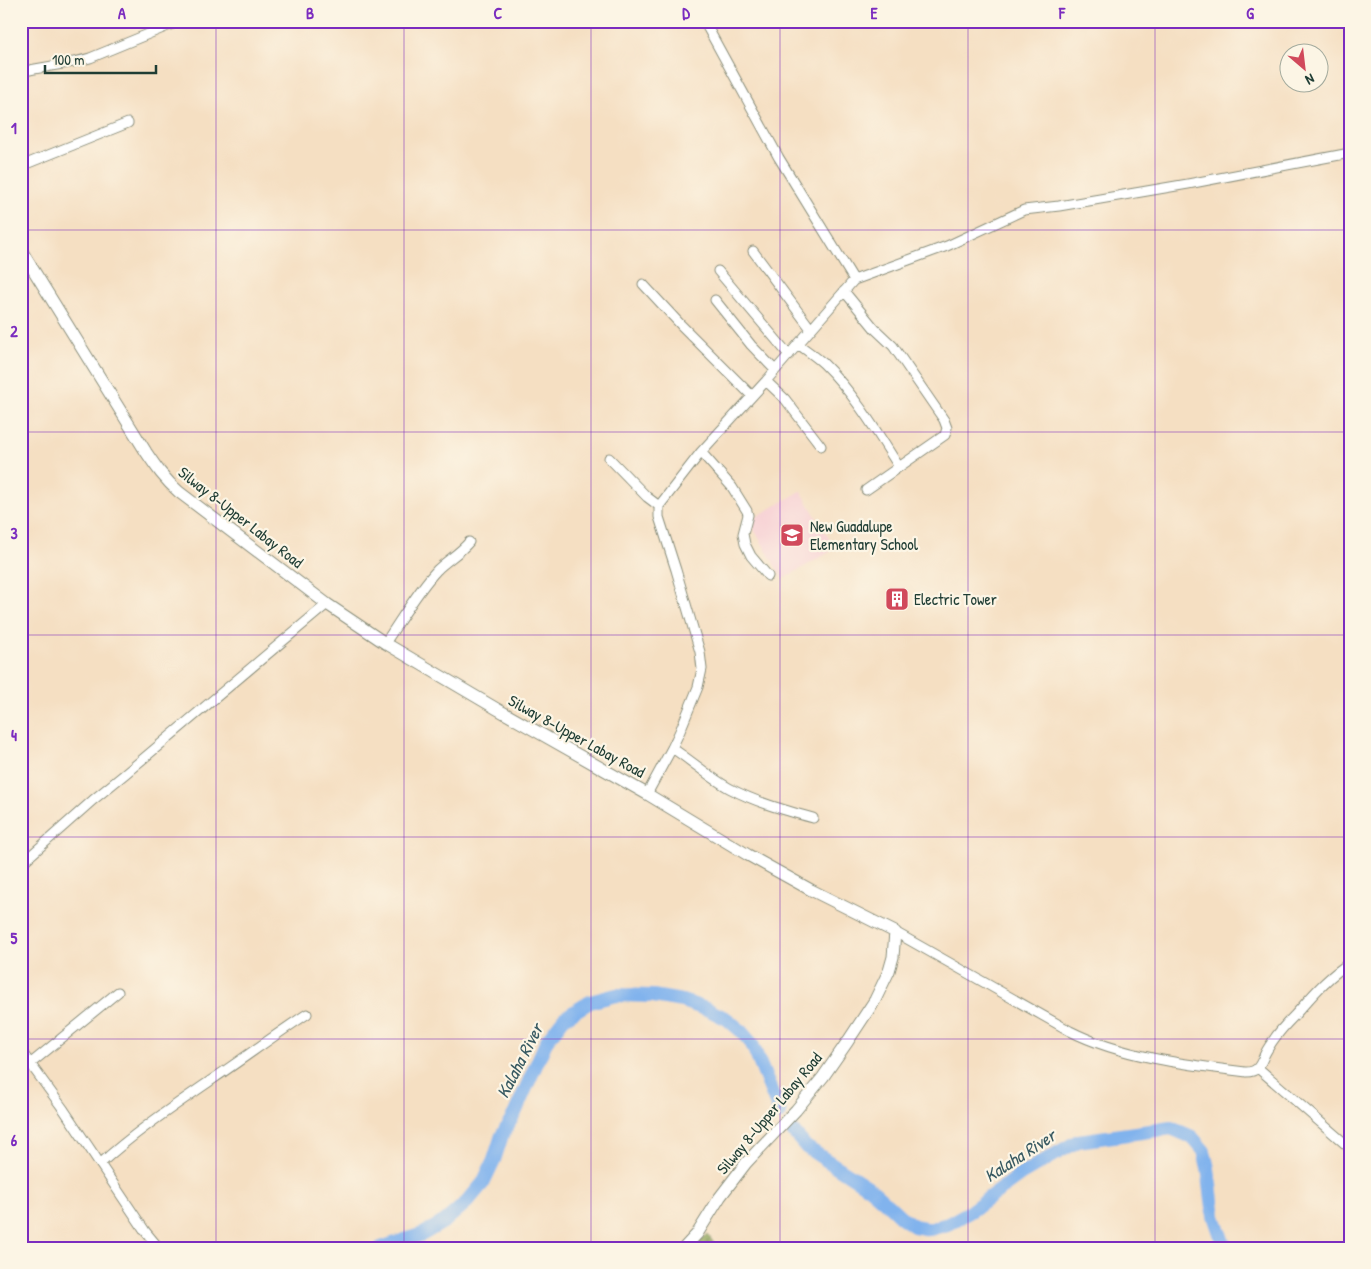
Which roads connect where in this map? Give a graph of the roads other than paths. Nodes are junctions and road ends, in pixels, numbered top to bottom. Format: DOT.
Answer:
graph roads {
  1 [pos="180,21"];
  2 [pos="704,21"];
  3 [pos="21,72"];
  4 [pos="128,123"];
  5 [pos="1350,153"];
  6 [pos="21,166"];
  7 [pos="21,250"];
  8 [pos="753,251"];
  9 [pos="718,271"];
  10 [pos="854,280"];
  11 [pos="643,284"];
  12 [pos="844,292"];
  13 [pos="715,300"];
  14 [pos="812,328"];
  15 [pos="798,344"];
  16 [pos="788,355"];
  17 [pos="775,370"];
  18 [pos="766,381"];
  19 [pos="752,396"];
  20 [pos="821,446"];
  21 [pos="701,452"];
  22 [pos="608,458"];
  23 [pos="899,467"];
  24 [pos="866,490"];
  25 [pos="659,506"];
  26 [pos="469,542"];
  27 [pos="768,576"];
  28 [pos="326,604"];
  29 [pos="385,643"];
  30 [pos="672,748"];
  31 [pos="646,794"];
  32 [pos="812,818"];
  33 [pos="21,864"];
  34 [pos="895,932"];
  35 [pos="1350,963"];
  36 [pos="118,992"];
  37 [pos="307,1014"];
  38 [pos="21,1051"];
  39 [pos="30,1064"];
  40 [pos="1258,1068"];
  41 [pos="1350,1148"];
  42 [pos="100,1164"];
  43 [pos="159,1248"];
  44 [pos="684,1248"];
  1 -- 3 [label="street"];
  2 -- 10 [label="street"];
  4 -- 6 [label="street"];
  5 -- 10 [label="street"];
  7 -- 28 [label="main road, Silway 8-Upper Labay Road"];
  8 -- 14 [label="street"];
  9 -- 16 [label="street"];
  10 -- 12 [label="street"];
  11 -- 19 [label="street"];
  12 -- 14 [label="street"];
  12 -- 23 [label="street"];
  13 -- 17 [label="street"];
  14 -- 15 [label="street"];
  15 -- 16 [label="street"];
  15 -- 23 [label="street"];
  16 -- 17 [label="street"];
  17 -- 18 [label="street"];
  18 -- 19 [label="street"];
  18 -- 20 [label="street"];
  19 -- 21 [label="street"];
  21 -- 25 [label="street"];
  21 -- 27 [label="street"];
  22 -- 25 [label="street"];
  23 -- 24 [label="street"];
  25 -- 30 [label="street"];
  26 -- 29 [label="street"];
  28 -- 29 [label="main road, Silway 8-Upper Labay Road"];
  28 -- 33 [label="street"];
  29 -- 31 [label="main road, Silway 8-Upper Labay Road"];
  30 -- 31 [label="street"];
  30 -- 32 [label="street"];
  31 -- 34 [label="main road, Silway 8-Upper Labay Road"];
  34 -- 40 [label="street"];
  34 -- 44 [label="main road, Silway 8-Upper Labay Road"];
  35 -- 40 [label="street"];
  36 -- 39 [label="street"];
  37 -- 42 [label="street"];
  38 -- 39 [label="street"];
  39 -- 42 [label="street"];
  40 -- 41 [label="street"];
  42 -- 43 [label="street"];
}
